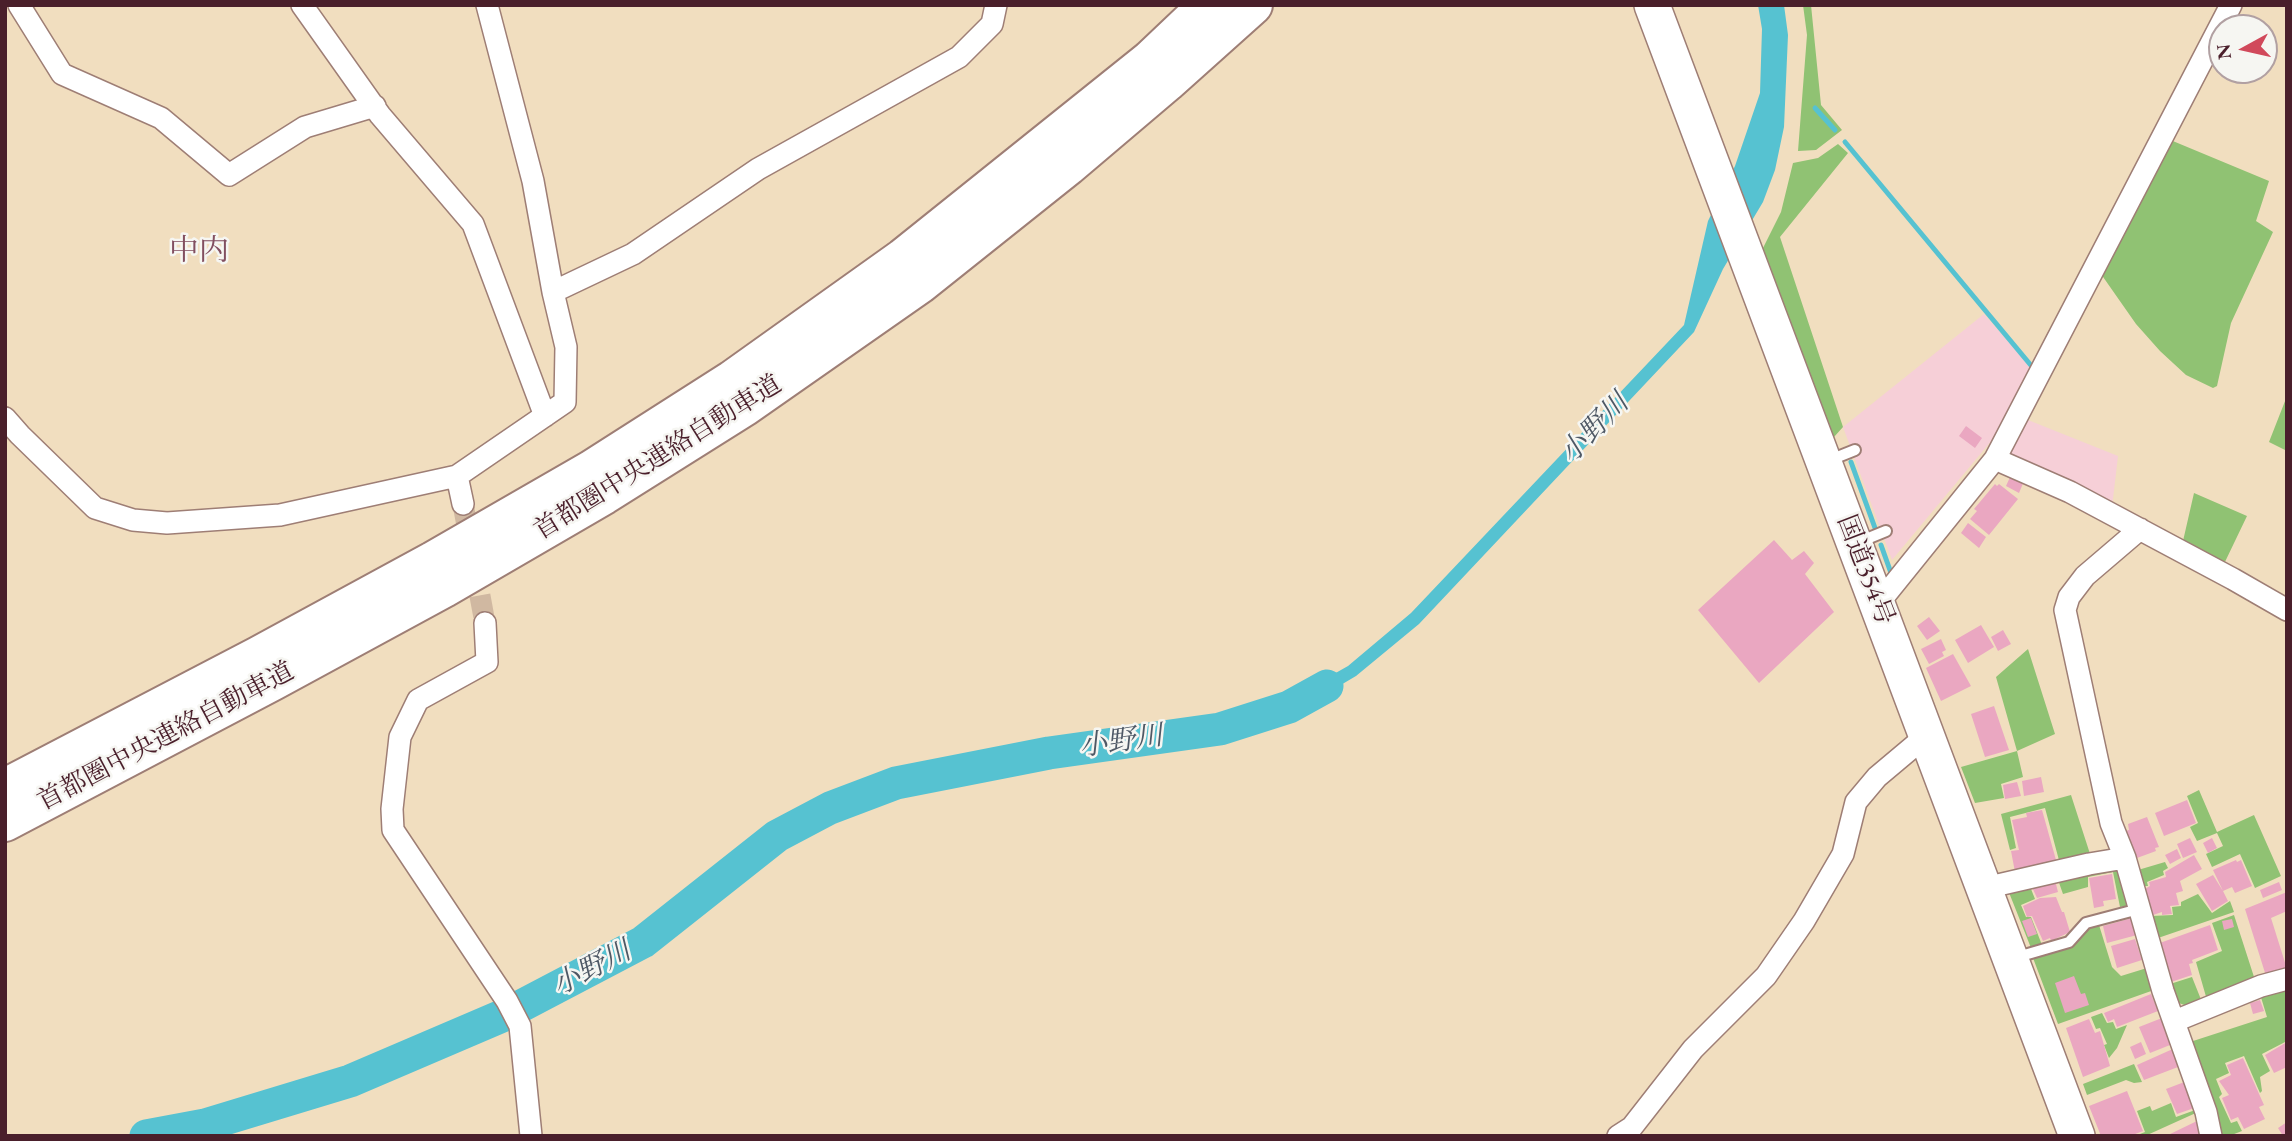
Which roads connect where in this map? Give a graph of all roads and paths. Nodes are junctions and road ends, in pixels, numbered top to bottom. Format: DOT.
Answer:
graph roads {
  1 [pos="19,5"];
  2 [pos="302,5"];
  3 [pos="487,5"];
  4 [pos="996,5"];
  5 [pos="1208,5"];
  6 [pos="1252,5"];
  7 [pos="1652,5"];
  8 [pos="2231,5"];
  9 [pos="375,107"];
  10 [pos="553,292"];
  11 [pos="545,416"];
  12 [pos="5,418"];
  13 [pos="1995,458"];
  14 [pos="457,476"];
  15 [pos="463,504"];
  16 [pos="2140,528"];
  17 [pos="1878,604"];
  18 [pos="2287,610"];
  19 [pos="485,623"];
  20 [pos="1927,735"];
  21 [pos="5,788"];
  22 [pos="5,822"];
  23 [pos="2125,858"];
  24 [pos="1985,888"];
  25 [pos="2139,909"];
  26 [pos="2012,959"];
  27 [pos="2287,979"];
  28 [pos="2175,1021"];
  29 [pos="531,1136"];
  30 [pos="1618,1136"];
  31 [pos="2077,1136"];
  32 [pos="2211,1136"];
  1 -- 9 [label="street"];
  2 -- 9 [label="street"];
  3 -- 10 [label="street"];
  4 -- 10 [label="street"];
  5 -- 21 [label="highway, 首都圏中央連絡自動車道"];
  6 -- 22 [label="highway, 首都圏中央連絡自動車道"];
  7 -- 17 [label="highway, 国道354号"];
  8 -- 13 [label="street"];
  9 -- 11 [label="street"];
  10 -- 11 [label="street"];
  11 -- 14 [label="street"];
  12 -- 14 [label="street"];
  13 -- 16 [label="street"];
  13 -- 17 [label="street"];
  14 -- 15 [label="street"];
  16 -- 18 [label="street"];
  16 -- 23 [label="street"];
  17 -- 20 [label="highway, 国道354号"];
  19 -- 29 [label="street"];
  20 -- 24 [label="highway, 国道354号"];
  20 -- 30 [label="street"];
  23 -- 24 [label="street"];
  23 -- 25 [label="street"];
  24 -- 26 [label="highway, 国道354号"];
  25 -- 26 [label="lane"];
  25 -- 28 [label="street"];
  26 -- 31 [label="highway, 国道354号"];
  27 -- 28 [label="street"];
  28 -- 32 [label="street"];
}
